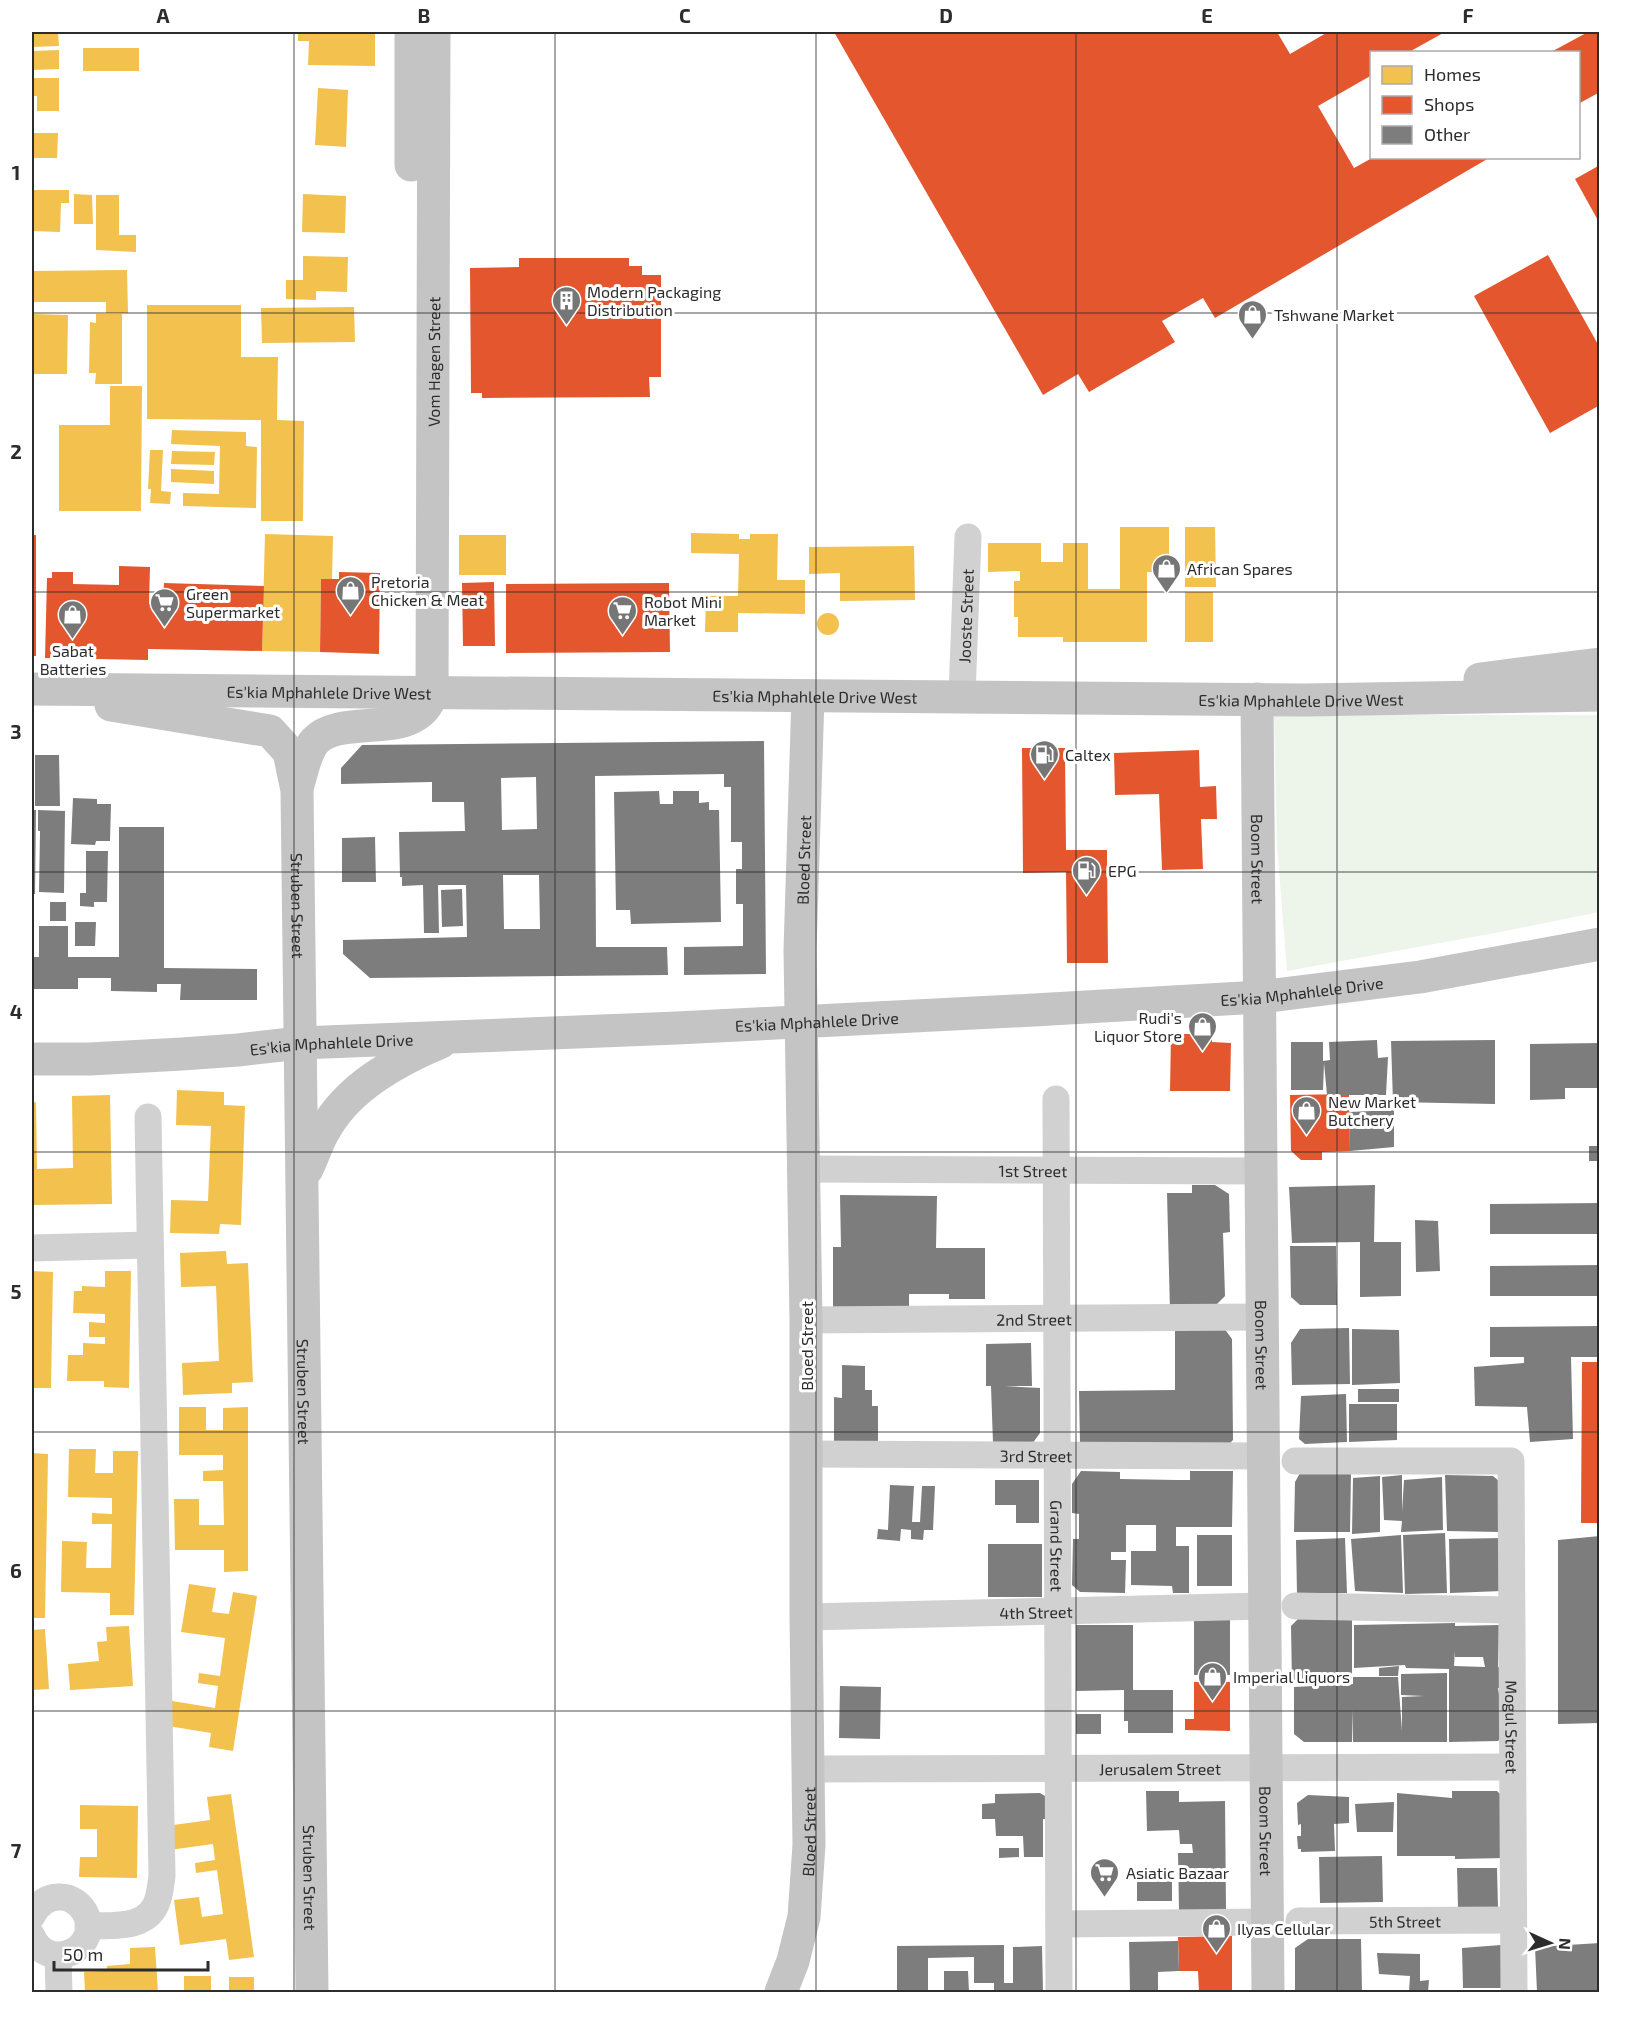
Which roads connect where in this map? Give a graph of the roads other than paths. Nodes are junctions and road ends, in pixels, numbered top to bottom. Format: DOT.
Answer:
graph roads {
  1 [pos="411,32"];
  2 [pos="434,32"];
  3 [pos="968,537"];
  4 [pos="1599,664"];
  5 [pos="32,689"];
  6 [pos="77,689"];
  7 [pos="422,692"];
  8 [pos="1599,695"];
  9 [pos="808,696"];
  10 [pos="962,696"];
  11 [pos="1257,699"];
  12 [pos="1306,700"];
  13 [pos="297,790"];
  14 [pos="1599,944"];
  15 [pos="1260,997"];
  16 [pos="802,1021"];
  17 [pos="453,1037"];
  18 [pos="300,1043"];
  19 [pos="32,1059"];
  20 [pos="1056,1099"];
  21 [pos="148,1117"];
  22 [pos="803,1169"];
  23 [pos="1057,1170"];
  24 [pos="1261,1171"];
  25 [pos="302,1183"];
  26 [pos="150,1245"];
  27 [pos="32,1248"];
  28 [pos="1263,1317"];
  29 [pos="1057,1319"];
  30 [pos="806,1320"];
  31 [pos="806,1454"];
  32 [pos="1057,1455"];
  33 [pos="1279,1459"];
  34 [pos="1510,1460"];
  35 [pos="1280,1606"];
  36 [pos="1058,1610"];
  37 [pos="1510,1610"];
  38 [pos="806,1617"];
  39 [pos="1267,1767"];
  40 [pos="1512,1767"];
  41 [pos="1058,1768"];
  42 [pos="808,1769"];
  43 [pos="32,1916"];
  44 [pos="1513,1920"];
  45 [pos="1283,1921"];
  46 [pos="1059,1924"];
  47 [pos="88,1926"];
  48 [pos="32,1936"];
  49 [pos="58,1956"];
  50 [pos="59,1992"];
  51 [pos="312,1992"];
  52 [pos="781,1992"];
  53 [pos="1059,1992"];
  54 [pos="1268,1992"];
  55 [pos="1514,1992"];
  1 -- 7 [label="main road, Vom Hagen Street"];
  2 -- 7 [label="main road, Vom Hagen Street"];
  3 -- 10 [label="street, Jooste Street"];
  4 -- 12 [label="main road"];
  5 -- 6 [label="main road, Es'kia Mphahlele Drive West"];
  6 -- 7 [label="main road, Es'kia Mphahlele Drive West"];
  6 -- 13 [label="main road"];
  7 -- 9 [label="main road, Es'kia Mphahlele Drive West"];
  7 -- 13 [label="main road"];
  8 -- 12 [label="main road, Es'kia Mphahlele Drive West"];
  9 -- 10 [label="main road, Es'kia Mphahlele Drive West"];
  9 -- 16 [label="main road, Bloed Street"];
  10 -- 11 [label="main road, Es'kia Mphahlele Drive West"];
  11 -- 12 [label="main road, Es'kia Mphahlele Drive West"];
  11 -- 15 [label="main road, Boom Street"];
  13 -- 18 [label="main road, Struben Street"];
  14 -- 15 [label="main road, Es'kia Mphahlele Drive"];
  15 -- 16 [label="main road, Es'kia Mphahlele Drive"];
  15 -- 24 [label="main road, Boom Street"];
  16 -- 17 [label="main road, Es'kia Mphahlele Drive"];
  16 -- 22 [label="main road, Bloed Street"];
  17 -- 18 [label="main road, Es'kia Mphahlele Drive"];
  17 -- 25 [label="main road"];
  18 -- 19 [label="main road, Es'kia Mphahlele Drive"];
  18 -- 25 [label="main road, Struben Street"];
  20 -- 23 [label="street, Grand Street"];
  21 -- 26 [label="street"];
  22 -- 23 [label="street, 1st Street"];
  22 -- 30 [label="main road, Bloed Street"];
  23 -- 24 [label="street, 1st Street"];
  23 -- 29 [label="street, Grand Street"];
  24 -- 28 [label="main road, Boom Street"];
  25 -- 51 [label="main road, Struben Street"];
  26 -- 27 [label="street"];
  26 -- 47 [label="street"];
  28 -- 29 [label="street, 2nd Street"];
  28 -- 33 [label="main road, Boom Street"];
  29 -- 30 [label="street, 2nd Street"];
  29 -- 32 [label="street, Grand Street"];
  30 -- 31 [label="main road, Bloed Street"];
  31 -- 32 [label="street, 3rd Street"];
  31 -- 38 [label="main road, Bloed Street"];
  32 -- 33 [label="street, 3rd Street"];
  32 -- 36 [label="street, Grand Street"];
  33 -- 34 [label="street, 3rd Street"];
  33 -- 35 [label="main road, Boom Street"];
  34 -- 37 [label="street, Mogul Street"];
  35 -- 36 [label="street, 4th Street"];
  35 -- 37 [label="street, 4th Street"];
  35 -- 39 [label="main road, Boom Street"];
  36 -- 38 [label="street, 4th Street"];
  36 -- 41 [label="street, Grand Street"];
  37 -- 40 [label="street, Mogul Street"];
  38 -- 42 [label="main road, Bloed Street"];
  39 -- 40 [label="street, Jerusalem Street"];
  39 -- 41 [label="street, Jerusalem Street"];
  39 -- 45 [label="main road, Boom Street"];
  40 -- 44 [label="street, Mogul Street"];
  41 -- 42 [label="street, Jerusalem Street"];
  41 -- 46 [label="street, Grand Street"];
  42 -- 52 [label="main road, Bloed Street"];
  43 -- 47 [label="street"];
  44 -- 45 [label="street, 5th Street"];
  44 -- 55 [label="street, Mogul Street"];
  45 -- 46 [label="street, 5th Street"];
  45 -- 54 [label="main road, Boom Street"];
  46 -- 53 [label="street, Grand Street"];
  47 -- 49 [label="street"];
  48 -- 49 [label="street"];
  49 -- 50 [label="street"];
}
